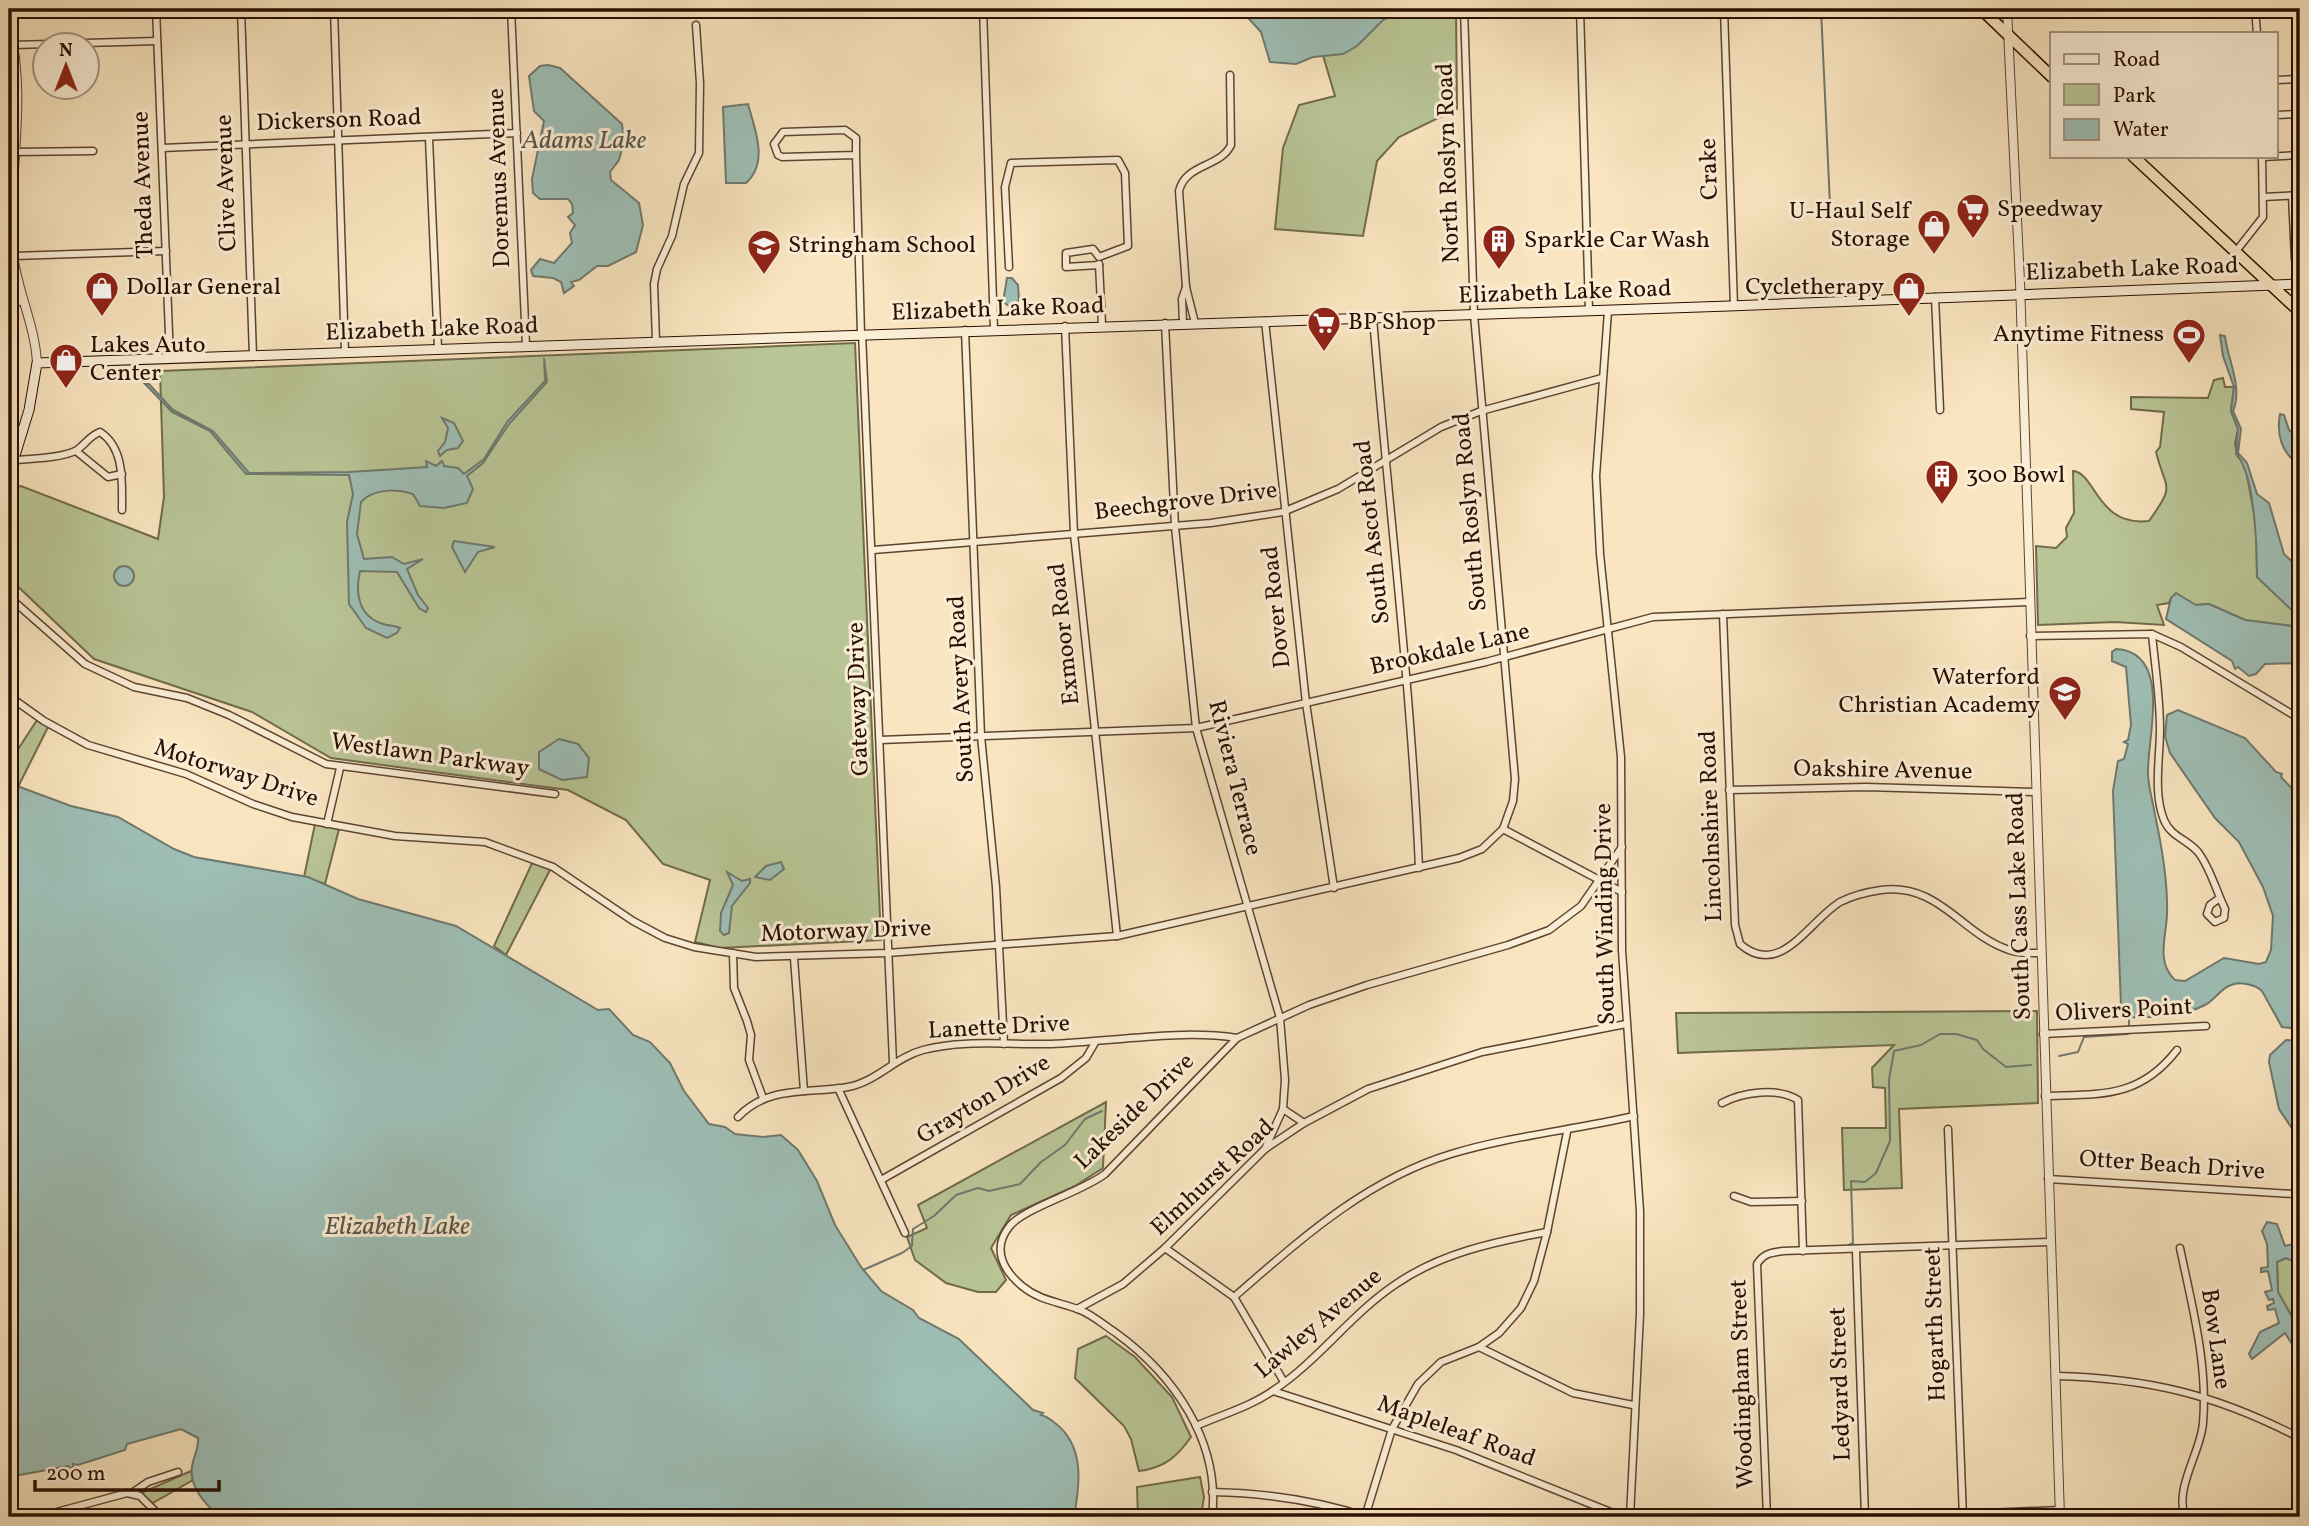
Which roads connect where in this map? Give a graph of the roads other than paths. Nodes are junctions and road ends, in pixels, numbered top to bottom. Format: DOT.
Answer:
graph roads {
  1 [pos="156,9"];
  2 [pos="241,9"];
  3 [pos="334,9"];
  4 [pos="511,9"];
  5 [pos="983,9"];
  6 [pos="1464,9"];
  7 [pos="1580,9"];
  8 [pos="1724,9"];
  9 [pos="1982,9"];
  10 [pos="2007,9"];
  11 [pos="2256,9"];
  12 [pos="696,25"];
  13 [pos="9,27"];
  14 [pos="2257,32"];
  15 [pos="2009,35"];
  16 [pos="158,41"];
  17 [pos="13,45"];
  18 [pos="1230,75"];
  19 [pos="2050,75"];
  20 [pos="2300,79"];
  21 [pos="2278,80"];
  22 [pos="2278,114"];
  23 [pos="2300,114"];
  24 [pos="517,133"];
  25 [pos="429,138"];
  26 [pos="337,140"];
  27 [pos="244,144"];
  28 [pos="162,148"];
  29 [pos="93,151"];
  30 [pos="14,152"];
  31 [pos="856,155"];
  32 [pos="2300,155"];
  33 [pos="2278,156"];
  34 [pos="2135,158"];
  35 [pos="2262,158"];
  36 [pos="2292,195"];
  37 [pos="2300,195"];
  38 [pos="2263,197"];
  39 [pos="11,205"];
  40 [pos="2237,250"];
  41 [pos="166,251"];
  42 [pos="13,256"];
  43 [pos="1099,257"];
  44 [pos="1099,265"];
  45 [pos="1009,267"];
  46 [pos="2300,267"];
  47 [pos="2300,284"];
  48 [pos="2273,285"];
  49 [pos="1186,287"];
  50 [pos="2020,293"];
  51 [pos="1935,297"];
  52 [pos="23,301"];
  53 [pos="9,304"];
  54 [pos="1734,306"];
  55 [pos="1589,311"];
  56 [pos="1608,311"];
  57 [pos="2300,312"];
  58 [pos="1474,315"];
  59 [pos="1373,318"];
  60 [pos="1265,321"];
  61 [pos="1165,323"];
  62 [pos="1184,323"];
  63 [pos="1195,323"];
  64 [pos="1102,325"];
  65 [pos="1065,326"];
  66 [pos="994,329"];
  67 [pos="965,330"];
  68 [pos="862,333"];
  69 [pos="656,341"];
  70 [pos="526,345"];
  71 [pos="438,348"];
  72 [pos="345,353"];
  73 [pos="253,356"];
  74 [pos="170,359"];
  75 [pos="37,363"];
  76 [pos="1602,378"];
  77 [pos="1940,410"];
  78 [pos="1481,411"];
  79 [pos="76,451"];
  80 [pos="14,460"];
  81 [pos="1384,461"];
  82 [pos="122,474"];
  83 [pos="9,475"];
  84 [pos="122,510"];
  85 [pos="1286,511"];
  86 [pos="1175,527"];
  87 [pos="1074,534"];
  88 [pos="973,542"];
  89 [pos="873,550"];
  90 [pos="9,597"];
  91 [pos="2029,602"];
  92 [pos="1723,614"];
  93 [pos="1609,629"];
  94 [pos="2152,634"];
  95 [pos="2030,636"];
  96 [pos="1504,658"];
  97 [pos="1408,680"];
  98 [pos="9,696"];
  99 [pos="1306,703"];
  100 [pos="2300,719"];
  101 [pos="1196,728"];
  102 [pos="1095,733"];
  103 [pos="981,736"];
  104 [pos="880,740"];
  105 [pos="340,768"];
  106 [pos="1729,790"];
  107 [pos="2036,792"];
  108 [pos="555,794"];
  109 [pos="327,824"];
  110 [pos="1503,829"];
  111 [pos="1623,846"];
  112 [pos="1419,868"];
  113 [pos="1600,882"];
  114 [pos="1334,888"];
  115 [pos="1622,892"];
  116 [pos="2217,900"];
  117 [pos="1248,906"];
  118 [pos="1117,936"];
  119 [pos="1000,943"];
  120 [pos="733,953"];
  121 [pos="887,953"];
  122 [pos="2041,953"];
  123 [pos="794,958"];
  124 [pos="1280,1018"];
  125 [pos="1626,1024"];
  126 [pos="2206,1026"];
  127 [pos="2043,1034"];
  128 [pos="1237,1038"];
  129 [pos="1096,1041"];
  130 [pos="1004,1044"];
  131 [pos="2177,1050"];
  132 [pos="892,1063"];
  133 [pos="838,1088"];
  134 [pos="804,1091"];
  135 [pos="2045,1096"];
  136 [pos="763,1098"];
  137 [pos="1723,1103"];
  138 [pos="1283,1109"];
  139 [pos="738,1116"];
  140 [pos="1634,1116"];
  141 [pos="1304,1123"];
  142 [pos="1948,1129"];
  143 [pos="1567,1132"];
  144 [pos="1265,1149"];
  145 [pos="2048,1179"];
  146 [pos="881,1180"];
  147 [pos="2294,1194"];
  148 [pos="1734,1196"];
  149 [pos="1802,1201"];
  150 [pos="1547,1232"];
  151 [pos="905,1233"];
  152 [pos="2050,1242"];
  153 [pos="1952,1247"];
  154 [pos="1165,1248"];
  155 [pos="2180,1248"];
  156 [pos="1803,1251"];
  157 [pos="1856,1251"];
  158 [pos="1234,1297"];
  159 [pos="1076,1309"];
  160 [pos="1479,1346"];
  161 [pos="2056,1376"];
  162 [pos="1284,1382"];
  163 [pos="1273,1391"];
  164 [pos="2206,1396"];
  165 [pos="1633,1405"];
  166 [pos="1196,1426"];
  167 [pos="1392,1429"];
  168 [pos="2300,1438"];
  169 [pos="178,1472"];
  170 [pos="1212,1492"];
  171 [pos="132,1493"];
  172 [pos="69,1514"];
  173 [pos="2060,1514"];
  174 [pos="1963,1516"];
  175 [pos="2300,1516"];
  176 [pos="38,1517"];
  177 [pos="161,1517"];
  178 [pos="1212,1517"];
  179 [pos="1366,1517"];
  180 [pos="1623,1517"];
  181 [pos="1630,1517"];
  182 [pos="1767,1517"];
  183 [pos="1865,1517"];
  184 [pos="1894,1517"];
  185 [pos="2185,1517"];
  186 [pos="2226,1517"];
  187 [pos="2271,1517"];
  188 [pos="2294,1517"];
  1 -- 16 [label="street, Theda Avenue"];
  2 -- 27 [label="street, Clive Avenue"];
  3 -- 26 [label="street"];
  4 -- 24 [label="street, Doremus Avenue"];
  5 -- 66 [label="street"];
  6 -- 58 [label="street, North Roslyn Road"];
  7 -- 55 [label="street"];
  8 -- 54 [label="street, Crake"];
  9 -- 15 [label="highway"];
  10 -- 15 [label="street, South Cass Lake Road"];
  11 -- 14 [label="street"];
  12 -- 69 [label="street"];
  13 -- 17 [label="street"];
  15 -- 19 [label="highway"];
  15 -- 50 [label="street, South Cass Lake Road"];
  16 -- 17 [label="street"];
  16 -- 28 [label="street, Theda Avenue"];
  17 -- 30 [label="street"];
  18 -- 49 [label="street"];
  20 -- 21 [label="street"];
  22 -- 23 [label="street"];
  24 -- 25 [label="street, Dickerson Road"];
  24 -- 70 [label="street, Doremus Avenue"];
  25 -- 26 [label="street, Dickerson Road"];
  25 -- 71 [label="street"];
  26 -- 27 [label="street, Dickerson Road"];
  26 -- 72 [label="street"];
  27 -- 28 [label="street, Dickerson Road"];
  27 -- 73 [label="street, Clive Avenue"];
  28 -- 41 [label="street, Theda Avenue"];
  29 -- 30 [label="street"];
  30 -- 39 [label="street"];
  31 -- 31 [label="street"];
  31 -- 68 [label="street, Gateway Drive"];
  32 -- 33 [label="street"];
  34 -- 40 [label="highway"];
  35 -- 38 [label="street"];
  36 -- 37 [label="street"];
  36 -- 38 [label="street"];
  36 -- 46 [label="street"];
  38 -- 40 [label="street"];
  39 -- 42 [label="street"];
  40 -- 48 [label="highway"];
  41 -- 42 [label="street"];
  41 -- 74 [label="street, Theda Avenue"];
  42 -- 52 [label="street"];
  43 -- 44 [label="street"];
  43 -- 44 [label="street"];
  43 -- 45 [label="street"];
  44 -- 64 [label="street"];
  47 -- 48 [label="main road, Elizabeth Lake Road"];
  48 -- 50 [label="main road, Elizabeth Lake Road"];
  48 -- 57 [label="highway"];
  49 -- 62 [label="street"];
  49 -- 63 [label="street"];
  50 -- 51 [label="main road, Elizabeth Lake Road"];
  50 -- 91 [label="street, South Cass Lake Road"];
  51 -- 54 [label="main road, Elizabeth Lake Road"];
  51 -- 77 [label="street"];
  52 -- 53 [label="street"];
  52 -- 75 [label="street"];
  54 -- 56 [label="main road, Elizabeth Lake Road"];
  55 -- 56 [label="main road, Elizabeth Lake Road"];
  55 -- 58 [label="main road, Elizabeth Lake Road"];
  56 -- 76 [label="street, South Winding Drive"];
  58 -- 59 [label="main road, Elizabeth Lake Road"];
  58 -- 78 [label="street, South Roslyn Road"];
  59 -- 60 [label="main road, Elizabeth Lake Road"];
  59 -- 81 [label="street, South Ascot Road"];
  60 -- 63 [label="main road, Elizabeth Lake Road"];
  60 -- 85 [label="street, Dover Road"];
  61 -- 62 [label="main road, Elizabeth Lake Road"];
  61 -- 64 [label="main road, Elizabeth Lake Road"];
  61 -- 86 [label="street, Riviera Terrace"];
  62 -- 63 [label="main road, Elizabeth Lake Road"];
  64 -- 65 [label="main road, Elizabeth Lake Road"];
  65 -- 66 [label="main road, Elizabeth Lake Road"];
  65 -- 87 [label="street, Exmoor Road"];
  66 -- 67 [label="main road, Elizabeth Lake Road"];
  67 -- 68 [label="main road, Elizabeth Lake Road"];
  67 -- 88 [label="street, South Avery Road"];
  68 -- 69 [label="main road, Elizabeth Lake Road"];
  68 -- 89 [label="street, Gateway Drive"];
  69 -- 70 [label="main road, Elizabeth Lake Road"];
  70 -- 71 [label="main road, Elizabeth Lake Road"];
  71 -- 72 [label="main road, Elizabeth Lake Road"];
  72 -- 73 [label="main road, Elizabeth Lake Road"];
  73 -- 74 [label="main road, Elizabeth Lake Road"];
  74 -- 75 [label="main road, Elizabeth Lake Road"];
  75 -- 80 [label="main road"];
  76 -- 78 [label="street, Beechgrove Drive"];
  76 -- 93 [label="street, South Winding Drive"];
  78 -- 81 [label="street, Beechgrove Drive"];
  78 -- 96 [label="street, South Roslyn Road"];
  79 -- 80 [label="street"];
  79 -- 82 [label="street"];
  79 -- 82 [label="street"];
  80 -- 83 [label="main road"];
  81 -- 85 [label="street, Beechgrove Drive"];
  81 -- 97 [label="street, South Ascot Road"];
  82 -- 84 [label="street"];
  85 -- 86 [label="street, Beechgrove Drive"];
  85 -- 99 [label="street, Dover Road"];
  86 -- 87 [label="street, Beechgrove Drive"];
  86 -- 101 [label="street, Riviera Terrace"];
  87 -- 88 [label="street, Beechgrove Drive"];
  87 -- 102 [label="street, Exmoor Road"];
  88 -- 89 [label="street, Beechgrove Drive"];
  88 -- 103 [label="street, South Avery Road"];
  89 -- 104 [label="street, Gateway Drive"];
  90 -- 105 [label="street, Westlawn Parkway"];
  91 -- 92 [label="street, Brookdale Lane"];
  91 -- 95 [label="street, South Cass Lake Road"];
  92 -- 93 [label="street, Brookdale Lane"];
  92 -- 106 [label="street, Lincolnshire Road"];
  93 -- 96 [label="street, Brookdale Lane"];
  93 -- 111 [label="street, South Winding Drive"];
  94 -- 95 [label="street"];
  94 -- 100 [label="street"];
  94 -- 116 [label="street"];
  95 -- 107 [label="street, South Cass Lake Road"];
  96 -- 97 [label="street, Brookdale Lane"];
  96 -- 110 [label="street, South Roslyn Road"];
  97 -- 99 [label="street, Brookdale Lane"];
  97 -- 112 [label="street, South Ascot Road"];
  98 -- 109 [label="street, Motorway Drive"];
  99 -- 101 [label="street, Brookdale Lane"];
  99 -- 114 [label="street, Dover Road"];
  101 -- 102 [label="street, Brookdale Lane"];
  101 -- 117 [label="street, Riviera Terrace"];
  102 -- 103 [label="street, Brookdale Lane"];
  102 -- 118 [label="street, Exmoor Road"];
  103 -- 104 [label="street, Brookdale Lane"];
  103 -- 119 [label="street, South Avery Road"];
  104 -- 121 [label="street, Gateway Drive"];
  105 -- 108 [label="street, Westlawn Parkway"];
  105 -- 109 [label="street"];
  106 -- 107 [label="street, Oakshire Avenue"];
  106 -- 122 [label="street, Lincolnshire Road"];
  107 -- 122 [label="street, South Cass Lake Road"];
  109 -- 120 [label="street, Motorway Drive"];
  110 -- 112 [label="street, Motorway Drive"];
  110 -- 113 [label="street"];
  111 -- 113 [label="street, Lakeside Drive"];
  111 -- 115 [label="street, South Winding Drive"];
  112 -- 114 [label="street, Motorway Drive"];
  113 -- 115 [label="street"];
  113 -- 124 [label="street, Lakeside Drive"];
  114 -- 117 [label="street, Motorway Drive"];
  115 -- 125 [label="street, South Winding Drive"];
  117 -- 118 [label="street, Motorway Drive"];
  117 -- 124 [label="street, Riviera Terrace"];
  118 -- 119 [label="street, Motorway Drive"];
  119 -- 121 [label="street, Motorway Drive"];
  119 -- 130 [label="street, South Avery Road"];
  120 -- 123 [label="street, Motorway Drive"];
  120 -- 136 [label="street"];
  121 -- 123 [label="street, Motorway Drive"];
  121 -- 132 [label="street, Gateway Drive"];
  122 -- 127 [label="street, South Cass Lake Road"];
  123 -- 134 [label="street"];
  124 -- 128 [label="street, Lakeside Drive"];
  124 -- 138 [label="street, Riviera Terrace"];
  125 -- 140 [label="street, South Winding Drive"];
  125 -- 141 [label="street, Elmhurst Road"];
  126 -- 127 [label="street, Olivers Point"];
  127 -- 135 [label="street, South Cass Lake Road"];
  128 -- 129 [label="street, Lanette Drive"];
  128 -- 159 [label="street, Lakeside Drive"];
  129 -- 130 [label="street, Lanette Drive"];
  129 -- 146 [label="street, Grayton Drive"];
  130 -- 132 [label="street, Lanette Drive"];
  131 -- 135 [label="street"];
  132 -- 133 [label="street, Lanette Drive"];
  133 -- 134 [label="street, Lanette Drive"];
  133 -- 146 [label="street"];
  134 -- 136 [label="street, Lanette Drive"];
  135 -- 145 [label="street, South Cass Lake Road"];
  136 -- 139 [label="street, Lanette Drive"];
  137 -- 149 [label="street"];
  138 -- 141 [label="street"];
  138 -- 144 [label="street, Riviera Terrace"];
  140 -- 143 [label="street"];
  140 -- 165 [label="street, South Winding Drive"];
  141 -- 144 [label="street, Elmhurst Road"];
  142 -- 153 [label="street, Hogarth Street"];
  143 -- 150 [label="street"];
  143 -- 158 [label="street"];
  144 -- 154 [label="street, Elmhurst Road"];
  145 -- 147 [label="street, Otter Beach Drive"];
  145 -- 152 [label="street, South Cass Lake Road"];
  146 -- 151 [label="street"];
  148 -- 149 [label="street"];
  149 -- 156 [label="street"];
  150 -- 160 [label="street"];
  150 -- 162 [label="street, Lawley Avenue"];
  152 -- 153 [label="street"];
  152 -- 161 [label="street, South Cass Lake Road"];
  153 -- 157 [label="street"];
  153 -- 174 [label="street, Hogarth Street"];
  154 -- 158 [label="street"];
  154 -- 159 [label="street, Elmhurst Road"];
  155 -- 164 [label="street, Bow Lane"];
  156 -- 157 [label="street"];
  156 -- 182 [label="street, Woodingham Street"];
  157 -- 183 [label="street, Ledyard Street"];
  158 -- 162 [label="street"];
  159 -- 166 [label="street, Lakeside Drive"];
  160 -- 165 [label="street"];
  160 -- 167 [label="street"];
  161 -- 164 [label="street"];
  161 -- 173 [label="street, South Cass Lake Road"];
  162 -- 163 [label="street, Lawley Avenue"];
  163 -- 166 [label="street, Lawley Avenue"];
  163 -- 167 [label="street, Mapleleaf Road"];
  164 -- 168 [label="street"];
  164 -- 185 [label="street, Bow Lane"];
  165 -- 181 [label="street, South Winding Drive"];
  166 -- 170 [label="street, Lakeside Drive"];
  167 -- 179 [label="street"];
  167 -- 180 [label="street, Mapleleaf Road"];
  169 -- 171 [label="street"];
  170 -- 178 [label="street, Lakeside Drive"];
  170 -- 179 [label="street"];
  171 -- 172 [label="street"];
  171 -- 177 [label="street"];
  172 -- 176 [label="street"];
  173 -- 174 [label="street"];
  174 -- 184 [label="street"];
  175 -- 188 [label="street"];
  186 -- 187 [label="street"];
}
